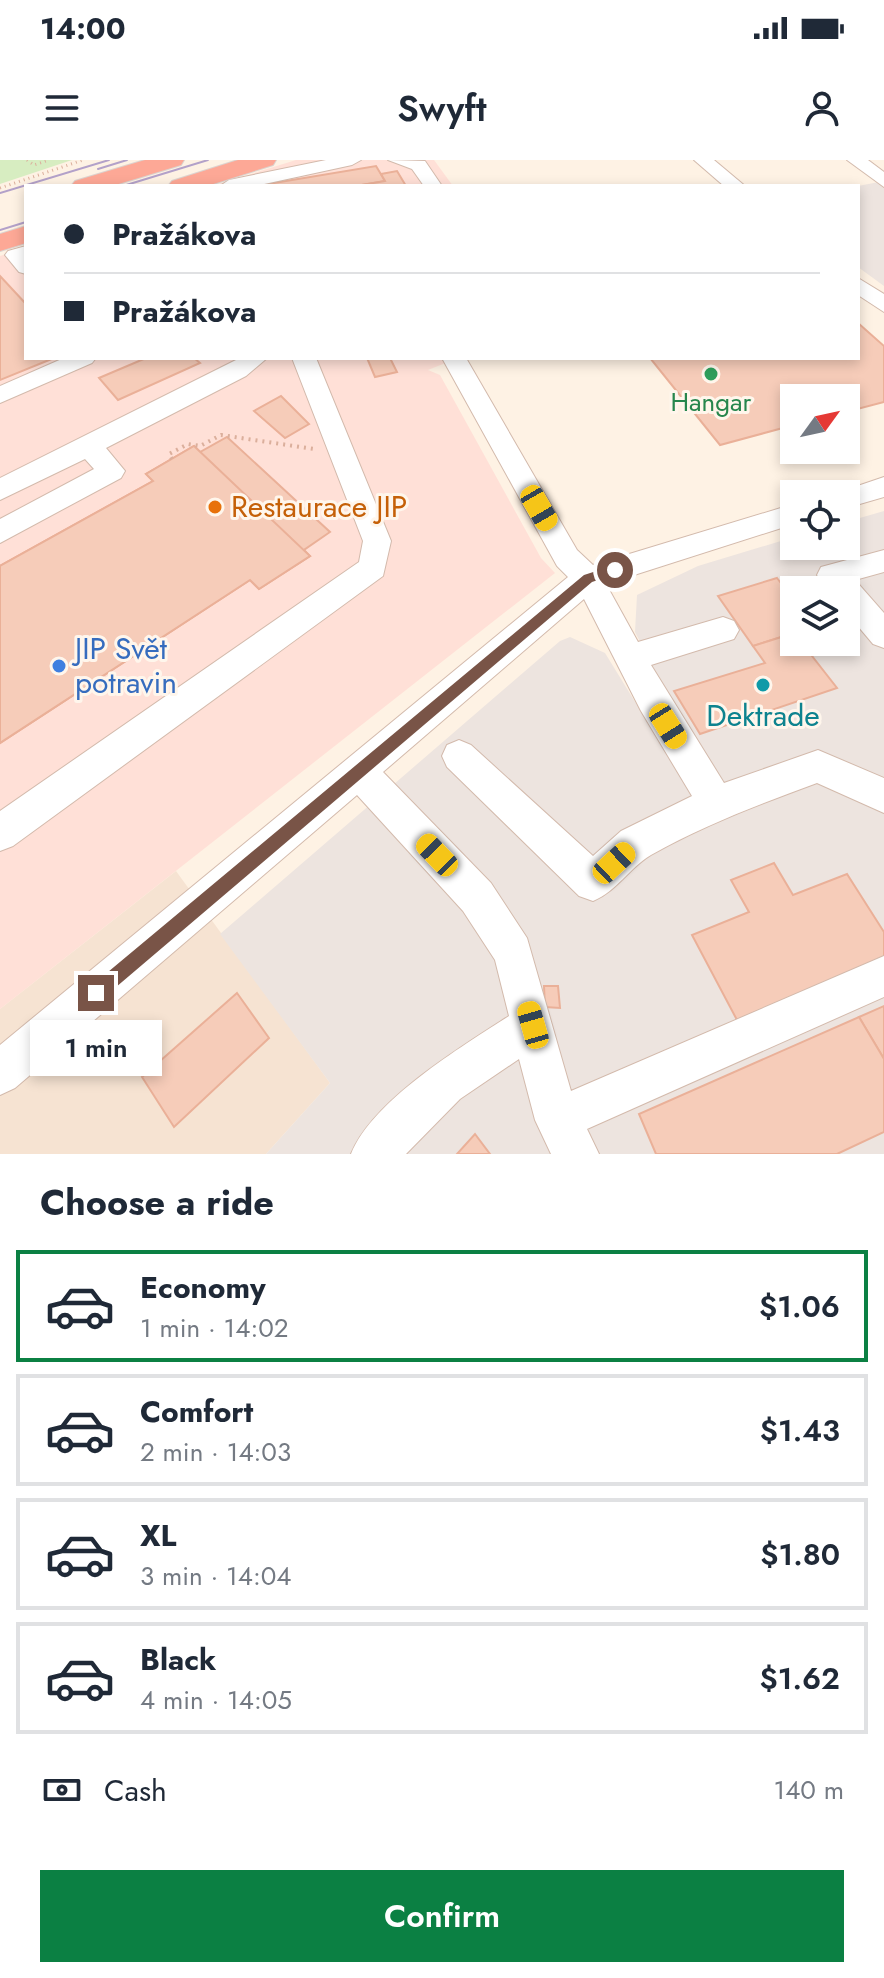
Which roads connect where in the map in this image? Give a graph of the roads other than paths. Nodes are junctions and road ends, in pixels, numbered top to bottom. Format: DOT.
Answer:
graph roads {
  1 [pos="172,160"];
  2 [pos="264,160"];
  3 [pos="352,160"];
  4 [pos="397,160"];
  5 [pos="705,160"];
  6 [pos="856,160"];
  7 [pos="884,181"];
  8 [pos="91,184"];
  9 [pos="187,184"];
  10 [pos="238,184"];
  11 [pos="432,184"];
  12 [pos="734,184"];
  13 [pos="24,235"];
  14 [pos="0,243"];
  15 [pos="24,253"];
  16 [pos="24,266"];
  17 [pos="860,286"];
  18 [pos="884,305"];
  19 [pos="79,360"];
  20 [pos="252,360"];
  21 [pos="305,360"];
  22 [pos="455,360"];
  23 [pos="0,395"];
  24 [pos="88,445"];
  25 [pos="884,487"];
  26 [pos="0,490"];
  27 [pos="860,494"];
  28 [pos="780,518"];
  29 [pos="0,532"];
  30 [pos="884,561"];
  31 [pos="833,576"];
  32 [pos="588,578"];
  33 [pos="860,607"];
  34 [pos="723,630"];
  35 [pos="884,635"];
  36 [pos="630,658"];
  37 [pos="459,756"];
  38 [pos="359,772"];
  39 [pos="884,796"];
  40 [pos="716,803"];
  41 [pos="0,833"];
  42 [pos="884,976"];
  43 [pos="533,1025"];
  44 [pos="0,1073"];
  45 [pos="566,1137"];
  46 [pos="374,1154"];
  1 -- 8 [label="highway"];
  2 -- 9 [label="highway"];
  3 -- 10 [label="street"];
  4 -- 11 [label="street"];
  5 -- 12 [label="street"];
  6 -- 7 [label="street"];
  13 -- 14 [label="highway"];
  15 -- 16 [label="street"];
  17 -- 18 [label="street"];
  19 -- 23 [label="street"];
  20 -- 24 [label="street"];
  21 -- 41 [label="street"];
  22 -- 32 [label="street"];
  24 -- 26 [label="street"];
  24 -- 29 [label="street"];
  25 -- 27 [label="street"];
  28 -- 32 [label="street"];
  30 -- 31 [label="street"];
  32 -- 36 [label="street"];
  32 -- 38 [label="street"];
  33 -- 35 [label="street"];
  34 -- 36 [label="street"];
  36 -- 40 [label="street"];
  37 -- 40 [label="street"];
  38 -- 43 [label="street"];
  38 -- 44 [label="street"];
  39 -- 40 [label="street"];
  42 -- 45 [label="street"];
  43 -- 45 [label="street"];
  43 -- 46 [label="street"];
}
